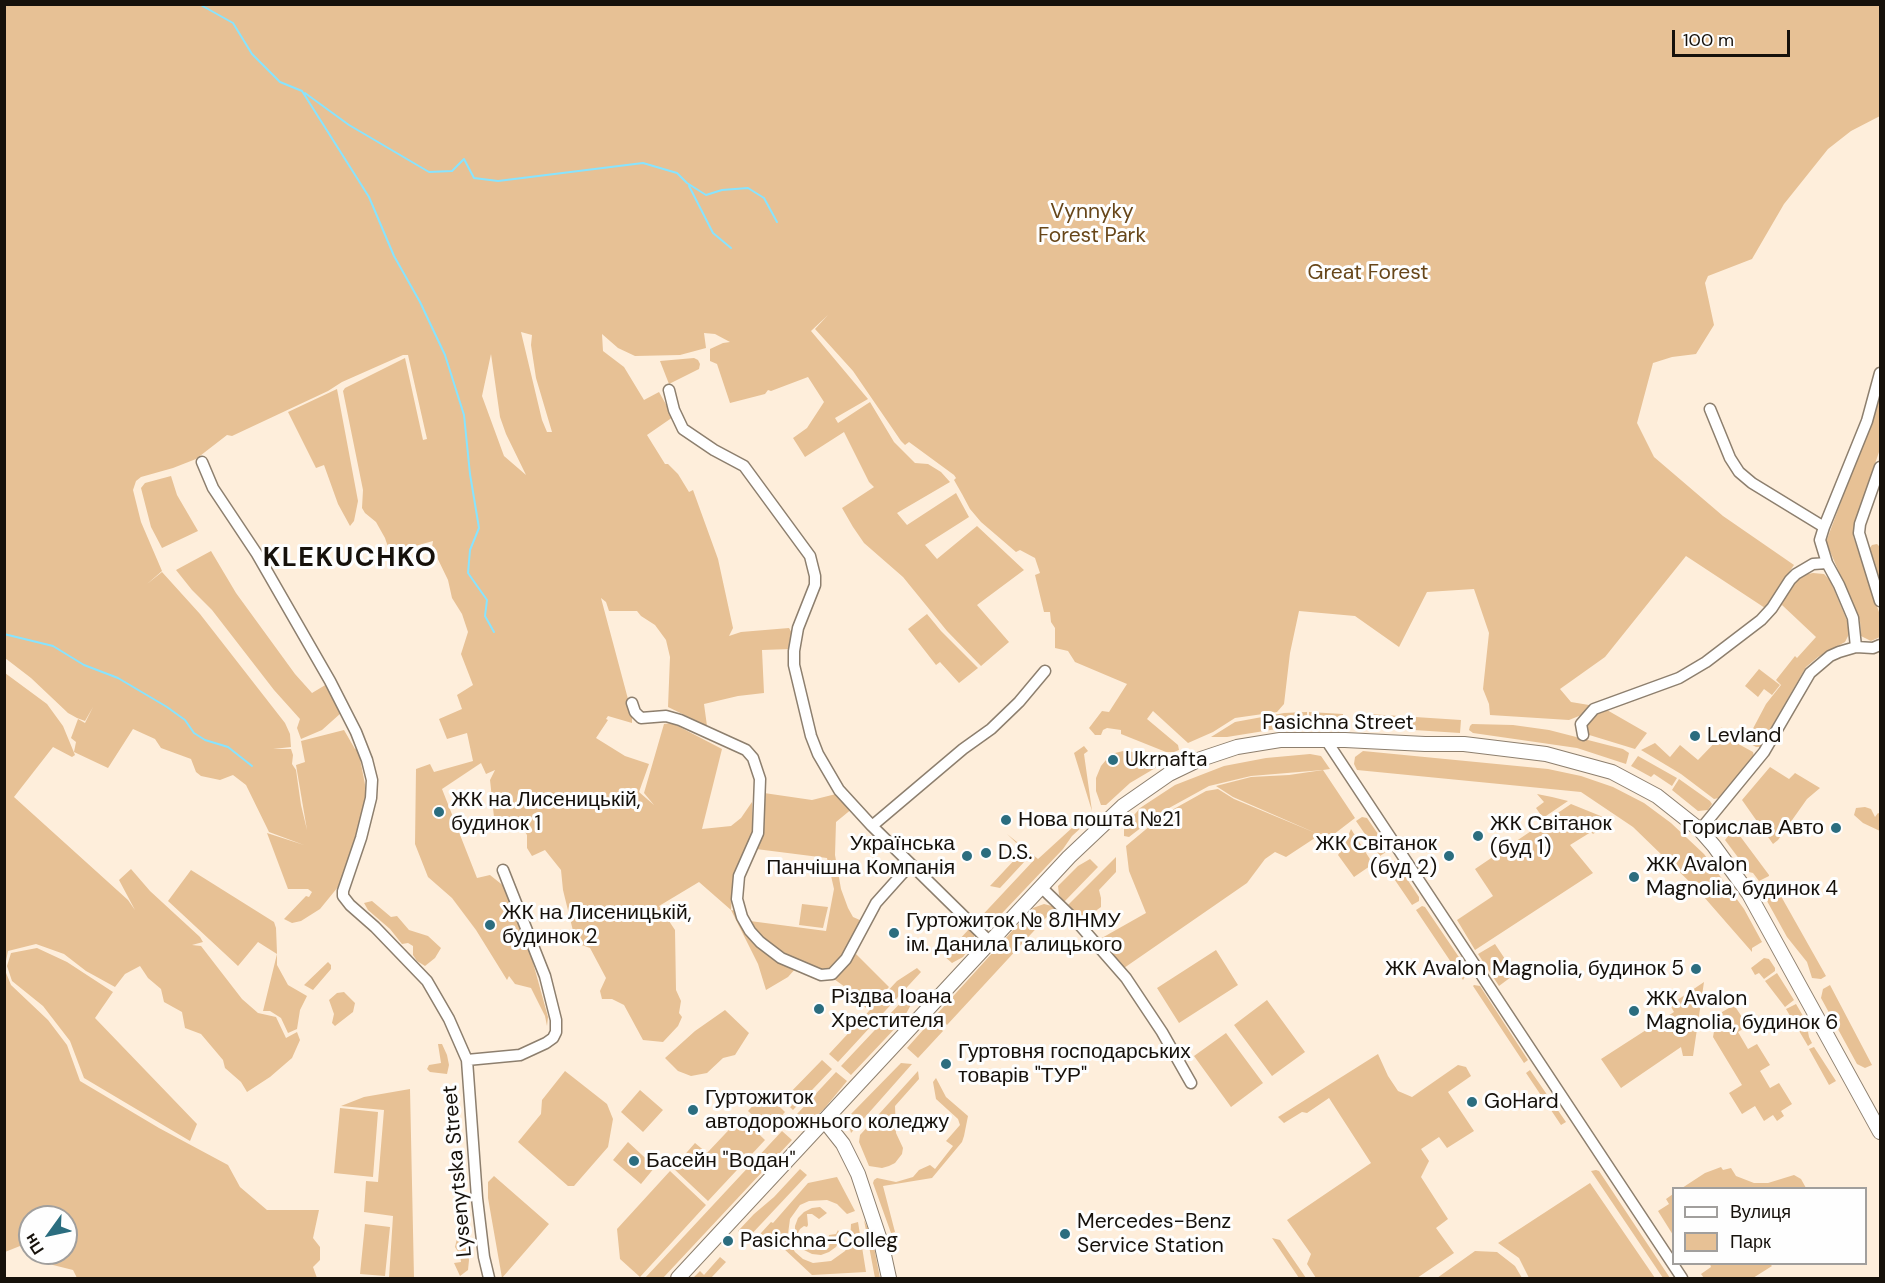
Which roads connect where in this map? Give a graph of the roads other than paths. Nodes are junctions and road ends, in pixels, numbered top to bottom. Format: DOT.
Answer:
graph roads {
  1 [pos="1881,373"];
  2 [pos="669,390"];
  3 [pos="1710,409"];
  4 [pos="202,462"];
  5 [pos="1881,467"];
  6 [pos="1824,527"];
  7 [pos="1827,563"];
  8 [pos="1881,601"];
  9 [pos="1856,647"];
  10 [pos="1878,648"];
  11 [pos="1045,671"];
  12 [pos="632,703"];
  13 [pos="1583,735"];
  14 [pos="1326,740"];
  15 [pos="872,826"];
  16 [pos="1700,830"];
  17 [pos="910,865"];
  18 [pos="503,870"];
  19 [pos="1041,887"];
  20 [pos="990,942"];
  21 [pos="467,1060"];
  22 [pos="1191,1083"];
  23 [pos="824,1120"];
  24 [pos="1881,1132"];
  25 [pos="1672,1263"];
  26 [pos="1673,1265"];
  27 [pos="489,1278"];
  28 [pos="678,1278"];
  29 [pos="889,1278"];
  30 [pos="1682,1278"];
  1 -- 6 [label="street"];
  2 -- 15 [label="street"];
  3 -- 6 [label="street"];
  4 -- 21 [label="street, Lysenytska Street"];
  5 -- 8 [label="street"];
  6 -- 7 [label="street"];
  7 -- 9 [label="street"];
  7 -- 13 [label="street"];
  9 -- 10 [label="street"];
  9 -- 16 [label="street"];
  11 -- 15 [label="street"];
  12 -- 17 [label="street"];
  14 -- 16 [label="main road, Pasichna Street"];
  14 -- 19 [label="main road, Pasichna Street"];
  14 -- 25 [label="street"];
  15 -- 17 [label="street"];
  16 -- 24 [label="main road, Pasichna Street"];
  17 -- 20 [label="street"];
  18 -- 21 [label="street, Lysenytska Street"];
  19 -- 20 [label="main road, Pasichna Street"];
  19 -- 22 [label="street"];
  20 -- 23 [label="main road, Pasichna Street"];
  21 -- 27 [label="street, Lysenytska Street"];
  23 -- 28 [label="main road, Pasichna Street"];
  23 -- 29 [label="main road"];
  26 -- 30 [label="street"];
}
